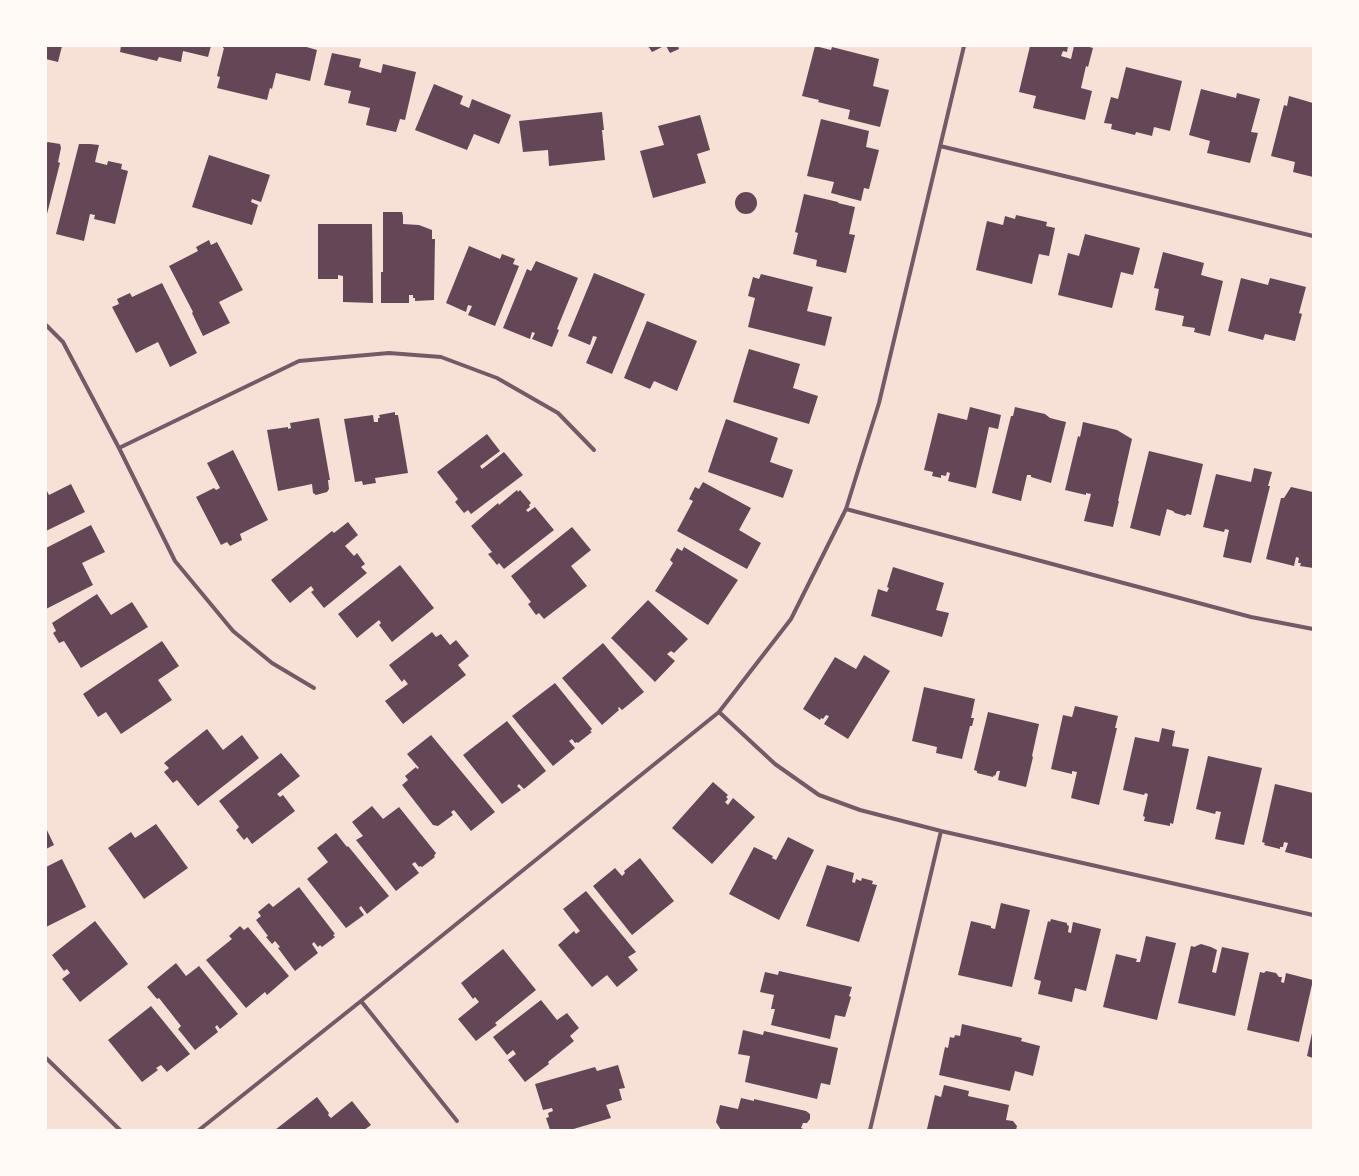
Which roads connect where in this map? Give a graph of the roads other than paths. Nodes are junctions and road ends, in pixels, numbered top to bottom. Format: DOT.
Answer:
graph roads {
  1 [pos="964,46"];
  2 [pos="940,146"];
  3 [pos="1313,236"];
  4 [pos="46,325"];
  5 [pos="119,448"];
  6 [pos="594,450"];
  7 [pos="846,509"];
  8 [pos="1313,629"];
  9 [pos="314,688"];
  10 [pos="720,712"];
  11 [pos="941,831"];
  12 [pos="1313,915"];
  13 [pos="361,1002"];
  14 [pos="46,1058"];
  15 [pos="457,1121"];
  16 [pos="120,1130"];
  17 [pos="199,1130"];
  18 [pos="870,1130"];
  1 -- 2 [label="street"];
  2 -- 3 [label="street"];
  2 -- 7 [label="street"];
  4 -- 5 [label="street"];
  5 -- 6 [label="street"];
  5 -- 9 [label="street"];
  7 -- 8 [label="street"];
  7 -- 10 [label="street"];
  10 -- 11 [label="street"];
  10 -- 13 [label="street"];
  11 -- 12 [label="street"];
  11 -- 18 [label="street"];
  13 -- 15 [label="street"];
  13 -- 17 [label="street"];
  14 -- 16 [label="street"];
}
